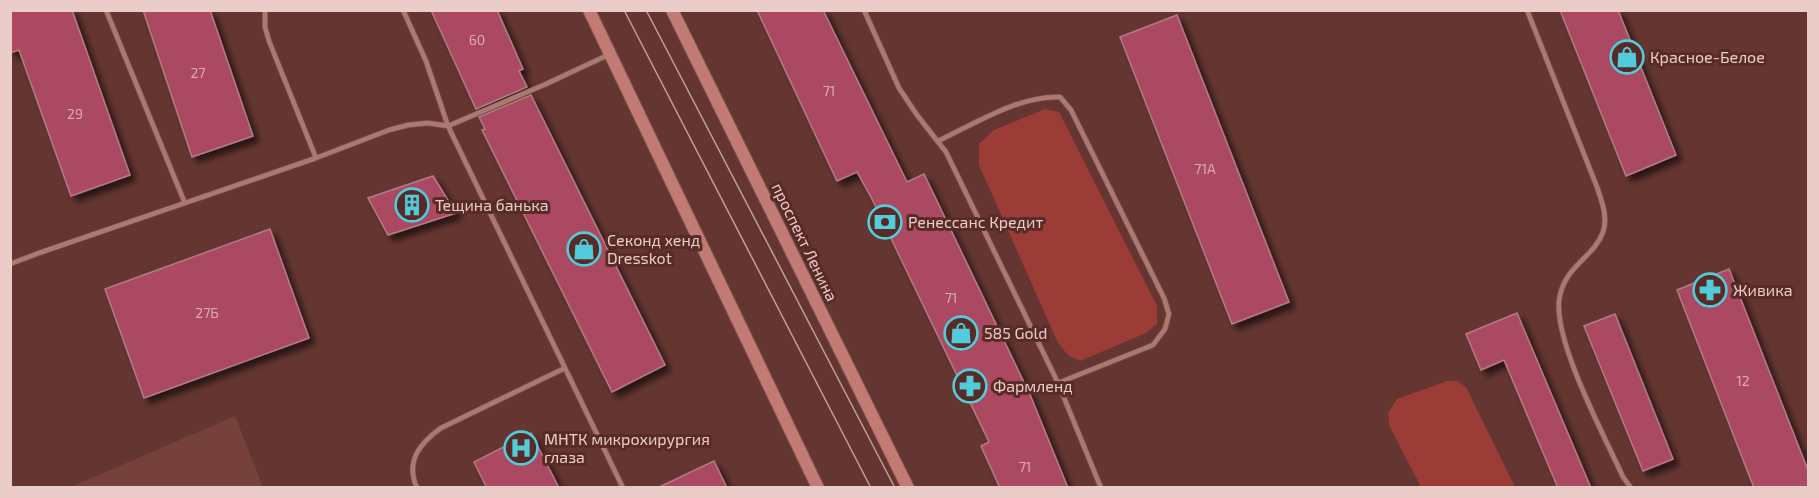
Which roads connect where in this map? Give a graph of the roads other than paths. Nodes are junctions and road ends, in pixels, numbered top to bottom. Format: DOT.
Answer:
graph roads {
  1 [pos="106,10"];
  2 [pos="265,10"];
  3 [pos="403,10"];
  4 [pos="589,10"];
  5 [pos="672,10"];
  6 [pos="864,10"];
  7 [pos="1527,10"];
  8 [pos="610,54"];
  9 [pos="448,126"];
  10 [pos="938,141"];
  11 [pos="316,158"];
  12 [pos="184,201"];
  13 [pos="10,264"];
  14 [pos="565,368"];
  15 [pos="1058,383"];
  16 [pos="417,488"];
  17 [pos="623,488"];
  18 [pos="818,488"];
  19 [pos="908,488"];
  20 [pos="1101,488"];
  21 [pos="1631,488"];
  1 -- 12 [label="lane"];
  2 -- 11 [label="lane"];
  3 -- 9 [label="lane"];
  4 -- 8 [label="main road"];
  5 -- 19 [label="main road, проспект Ленина"];
  6 -- 10 [label="lane"];
  7 -- 21 [label="lane"];
  8 -- 9 [label="lane"];
  8 -- 18 [label="main road"];
  9 -- 11 [label="lane"];
  9 -- 14 [label="lane"];
  10 -- 15 [label="lane"];
  10 -- 15 [label="lane"];
  11 -- 12 [label="lane"];
  12 -- 13 [label="lane"];
  14 -- 16 [label="lane"];
  14 -- 17 [label="lane"];
  15 -- 20 [label="lane"];
}
